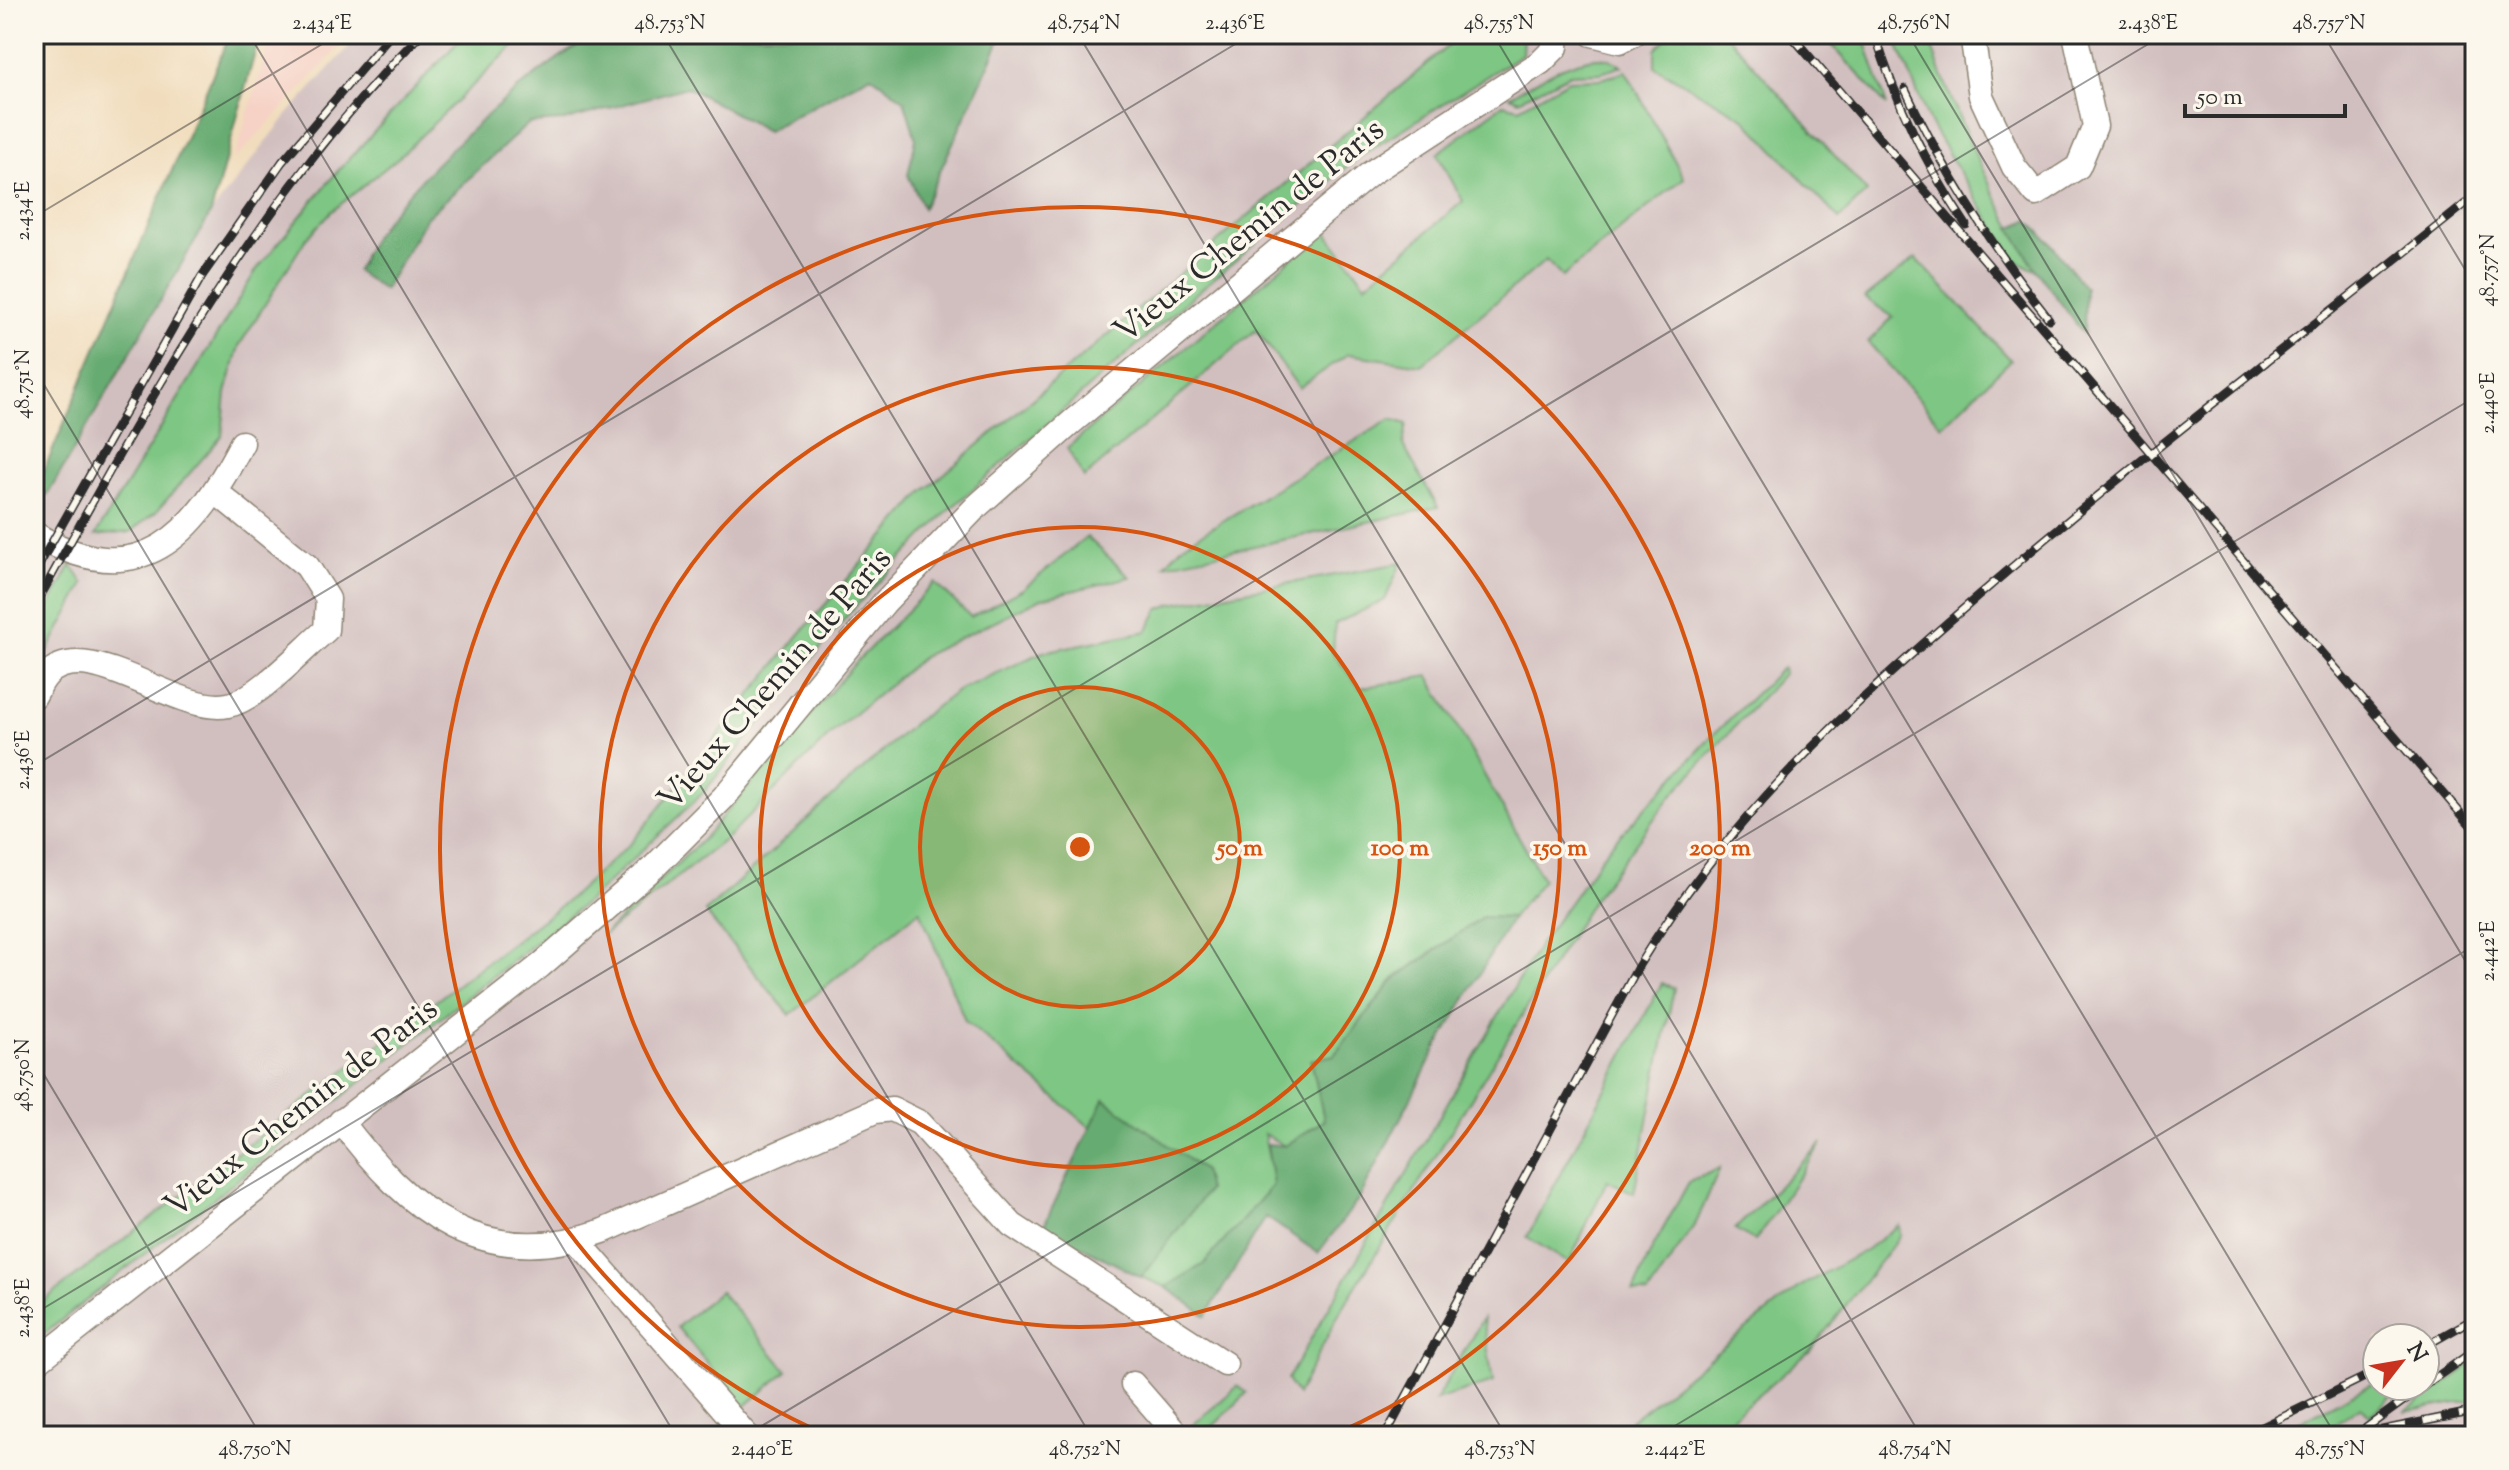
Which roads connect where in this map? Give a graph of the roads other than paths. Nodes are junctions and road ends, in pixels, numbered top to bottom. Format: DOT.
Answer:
graph roads {
  1 [pos="1557,34"];
  2 [pos="1592,34"];
  3 [pos="1633,34"];
  4 [pos="1972,34"];
  5 [pos="2075,34"];
  6 [pos="242,443"];
  7 [pos="216,492"];
  8 [pos="34,534"];
  9 [pos="34,696"];
  10 [pos="341,1121"];
  11 [pos="577,1240"];
  12 [pos="34,1364"];
  13 [pos="1225,1364"];
  14 [pos="1133,1384"];
  15 [pos="747,1436"];
  16 [pos="1166,1436"];
  1 -- 10 [label="street, Vieux Chemin de Paris"];
  2 -- 3 [label="street"];
  4 -- 5 [label="street"];
  6 -- 7 [label="street"];
  7 -- 8 [label="street"];
  7 -- 9 [label="street"];
  10 -- 11 [label="street"];
  10 -- 12 [label="street, Vieux Chemin de Paris"];
  11 -- 13 [label="street"];
  11 -- 15 [label="street"];
  14 -- 16 [label="street"];
}
